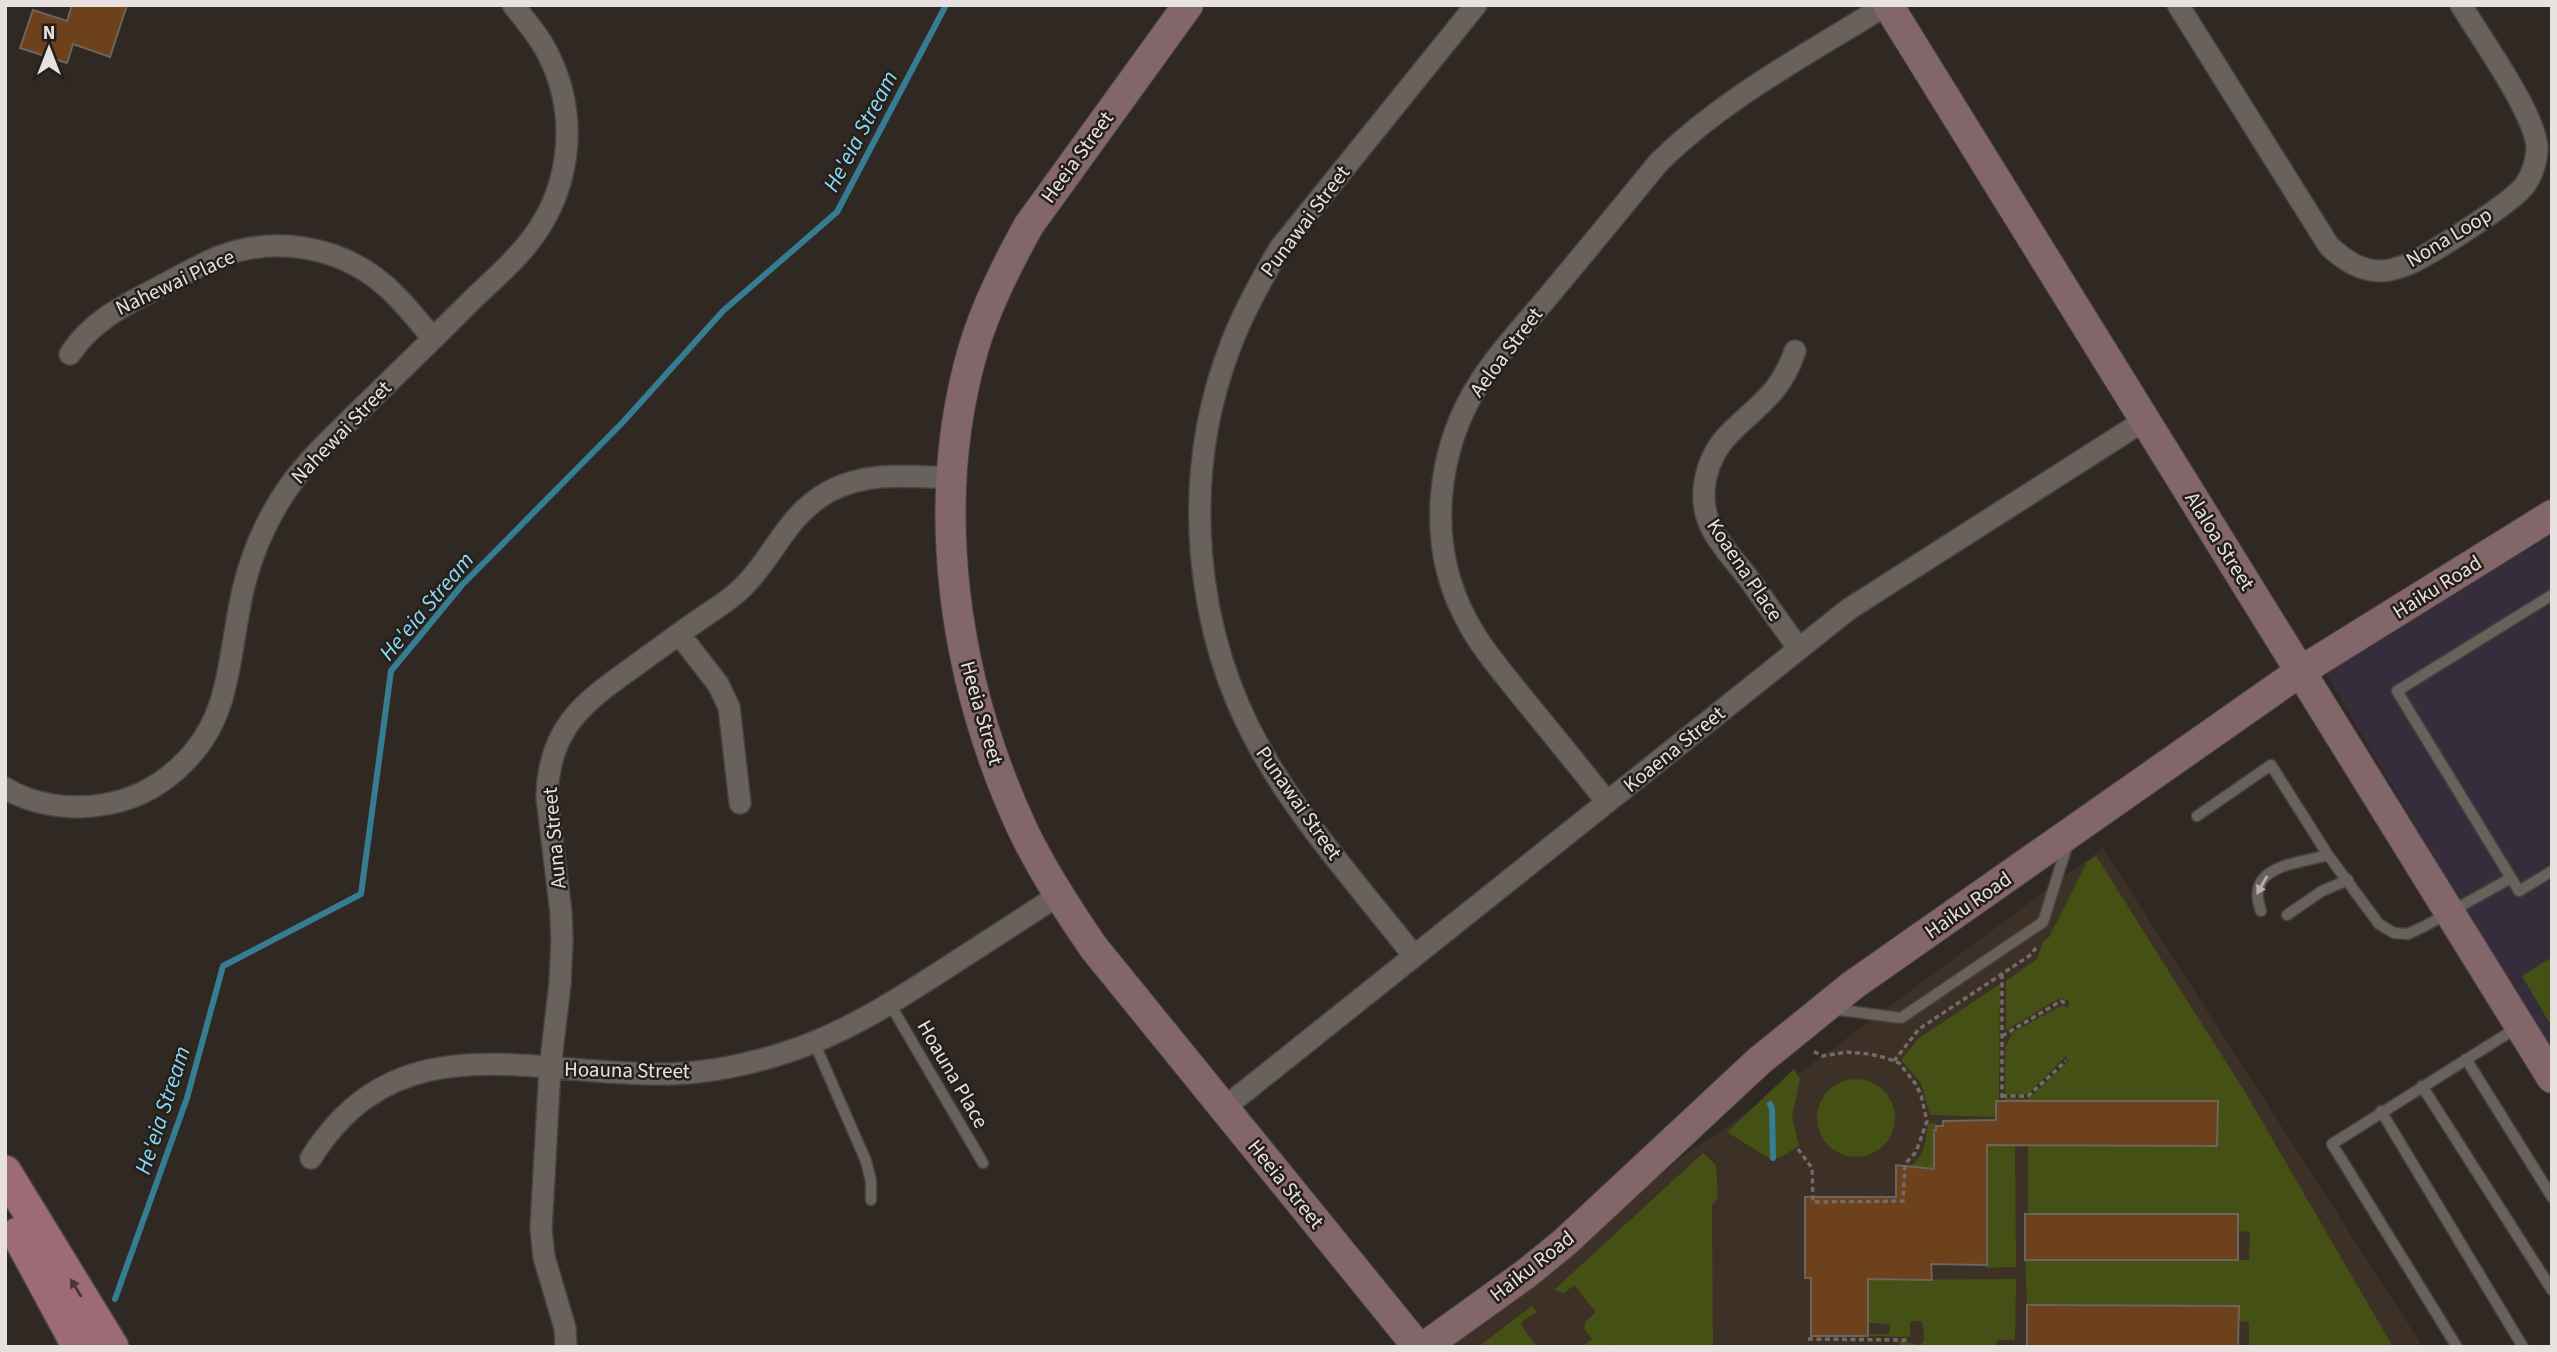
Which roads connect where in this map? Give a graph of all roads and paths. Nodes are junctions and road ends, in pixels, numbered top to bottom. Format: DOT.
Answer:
graph roads {
  1 [pos="513,5"];
  2 [pos="1188,5"];
  3 [pos="1476,5"];
  4 [pos="1887,5"];
  5 [pos="2178,5"];
  6 [pos="2461,5"];
  7 [pos="433,338"];
  8 [pos="1795,351"];
  9 [pos="70,354"];
  10 [pos="2145,420"];
  11 [pos="952,478"];
  12 [pos="2552,515"];
  13 [pos="2552,596"];
  14 [pos="679,634"];
  15 [pos="1799,649"];
  16 [pos="2301,671"];
  17 [pos="5,788"];
  18 [pos="1607,802"];
  19 [pos="740,803"];
  20 [pos="2197,816"];
  21 [pos="2071,832"];
  22 [pos="2328,855"];
  23 [pos="2552,870"];
  24 [pos="2511,878"];
  25 [pos="2348,880"];
  26 [pos="1059,895"];
  27 [pos="2261,911"];
  28 [pos="2451,914"];
  29 [pos="2287,915"];
  30 [pos="1414,956"];
  31 [pos="2003,974"];
  32 [pos="890,1004"];
  33 [pos="2067,1004"];
  34 [pos="1823,1007"];
  35 [pos="2520,1026"];
  36 [pos="2003,1035"];
  37 [pos="814,1042"];
  38 [pos="1812,1051"];
  39 [pos="2466,1059"];
  40 [pos="2066,1061"];
  41 [pos="550,1068"];
  42 [pos="2552,1078"];
  43 [pos="2422,1086"];
  44 [pos="1224,1108"];
  45 [pos="2381,1111"];
  46 [pos="1798,1149"];
  47 [pos="311,1158"];
  48 [pos="983,1163"];
  49 [pos="5,1172"];
  50 [pos="2552,1197"];
  51 [pos="871,1200"];
  52 [pos="5,1210"];
  53 [pos="2552,1290"];
  54 [pos="1808,1339"];
  55 [pos="1897,1340"];
  56 [pos="1907,1340"];
  57 [pos="79,1347"];
  58 [pos="112,1347"];
  59 [pos="566,1347"];
  60 [pos="1418,1347"];
  61 [pos="1424,1347"];
  62 [pos="1897,1347"];
  63 [pos="2457,1347"];
  64 [pos="2523,1347"];
  1 -- 7 [label="street, Nahewai Street"];
  2 -- 11 [label="street, Heeia Street"];
  3 -- 30 [label="street, Punawai Street"];
  4 -- 10 [label="street, Alaloa Street"];
  4 -- 18 [label="street, Aeloa Street"];
  5 -- 6 [label="street, Nona Loop"];
  7 -- 9 [label="street, Nahewai Place"];
  7 -- 17 [label="street, Nahewai Street"];
  8 -- 15 [label="street, Koaena Place"];
  10 -- 15 [label="street, Koaena Street"];
  10 -- 16 [label="street, Alaloa Street"];
  11 -- 14 [label="street, Auna Street"];
  11 -- 26 [label="street, Heeia Street"];
  12 -- 16 [label="street, Haiku Road"];
  13 -- 24 [label="lane"];
  14 -- 19 [label="street"];
  14 -- 41 [label="street, Auna Street"];
  15 -- 18 [label="street, Koaena Street"];
  16 -- 21 [label="street, Haiku Road"];
  16 -- 28 [label="street, Alaloa Street"];
  18 -- 30 [label="street, Koaena Street"];
  20 -- 22 [label="lane"];
  21 -- 34 [label="street, Haiku Road"];
  21 -- 34 [label="lane"];
  22 -- 25 [label="lane"];
  22 -- 27 [label="lane, one-way"];
  23 -- 24 [label="lane"];
  24 -- 28 [label="lane"];
  25 -- 28 [label="lane"];
  25 -- 29 [label="lane"];
  26 -- 32 [label="street, Hoauna Street"];
  26 -- 44 [label="street, Heeia Street"];
  28 -- 35 [label="street, Alaloa Street"];
  30 -- 44 [label="street, Koaena Street"];
  31 -- 36 [label="path"];
  32 -- 37 [label="street, Hoauna Street"];
  32 -- 48 [label="lane, Hoauna Place"];
  33 -- 36 [label="path"];
  34 -- 61 [label="street, Haiku Road"];
  35 -- 39 [label="lane"];
  35 -- 42 [label="street, Alaloa Street"];
  36 -- 40 [label="path"];
  37 -- 41 [label="street, Hoauna Street"];
  37 -- 51 [label="lane"];
  38 -- 46 [label="path"];
  39 -- 43 [label="lane"];
  39 -- 50 [label="lane"];
  41 -- 47 [label="street, Hoauna Street"];
  41 -- 59 [label="street, Auna Street"];
  43 -- 45 [label="lane"];
  43 -- 53 [label="lane"];
  44 -- 60 [label="street, Heeia Street"];
  45 -- 63 [label="lane"];
  45 -- 64 [label="lane"];
  58 -- 49 [label="main road, one-way"];
  52 -- 57 [label="main road"];
  54 -- 55 [label="path"];
  55 -- 56 [label="path"];
  55 -- 62 [label="path"];
}
